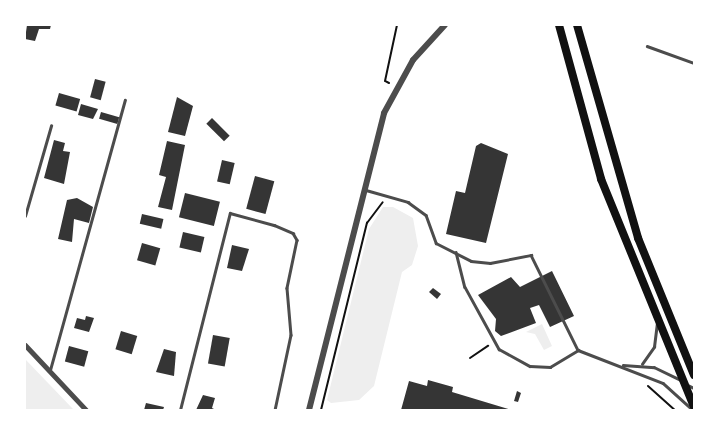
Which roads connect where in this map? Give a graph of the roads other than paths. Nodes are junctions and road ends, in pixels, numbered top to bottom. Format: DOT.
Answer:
graph roads {
  1 [pos="444,25"];
  2 [pos="559,25"];
  3 [pos="577,25"];
  4 [pos="648,46"];
  5 [pos="694,63"];
  6 [pos="125,100"];
  7 [pos="51,126"];
  8 [pos="365,189"];
  9 [pos="25,216"];
  10 [pos="456,252"];
  11 [pos="657,322"];
  12 [pos="25,345"];
  13 [pos="578,350"];
  14 [pos="642,364"];
  15 [pos="675,364"];
  16 [pos="622,365"];
  17 [pos="692,366"];
  18 [pos="50,370"];
  19 [pos="694,375"];
  20 [pos="683,382"];
  21 [pos="694,388"];
  22 [pos="694,409"];
  23 [pos="86,410"];
  24 [pos="180,410"];
  25 [pos="275,410"];
  26 [pos="309,410"];
  1 -- 8 [label="street"];
  2 -- 11 [label="main road"];
  3 -- 17 [label="main road"];
  4 -- 5 [label="lane"];
  6 -- 18 [label="lane"];
  7 -- 9 [label="lane"];
  8 -- 10 [label="lane"];
  8 -- 26 [label="street"];
  10 -- 13 [label="lane"];
  10 -- 13 [label="lane"];
  11 -- 14 [label="lane"];
  11 -- 15 [label="main road"];
  12 -- 18 [label="street"];
  13 -- 16 [label="lane"];
  14 -- 16 [label="lane"];
  14 -- 20 [label="lane"];
  15 -- 17 [label="street"];
  15 -- 20 [label="main road"];
  16 -- 22 [label="lane"];
  17 -- 19 [label="main road"];
  18 -- 23 [label="street"];
  20 -- 21 [label="lane"];
  20 -- 22 [label="main road"];
  24 -- 25 [label="lane"];
}
